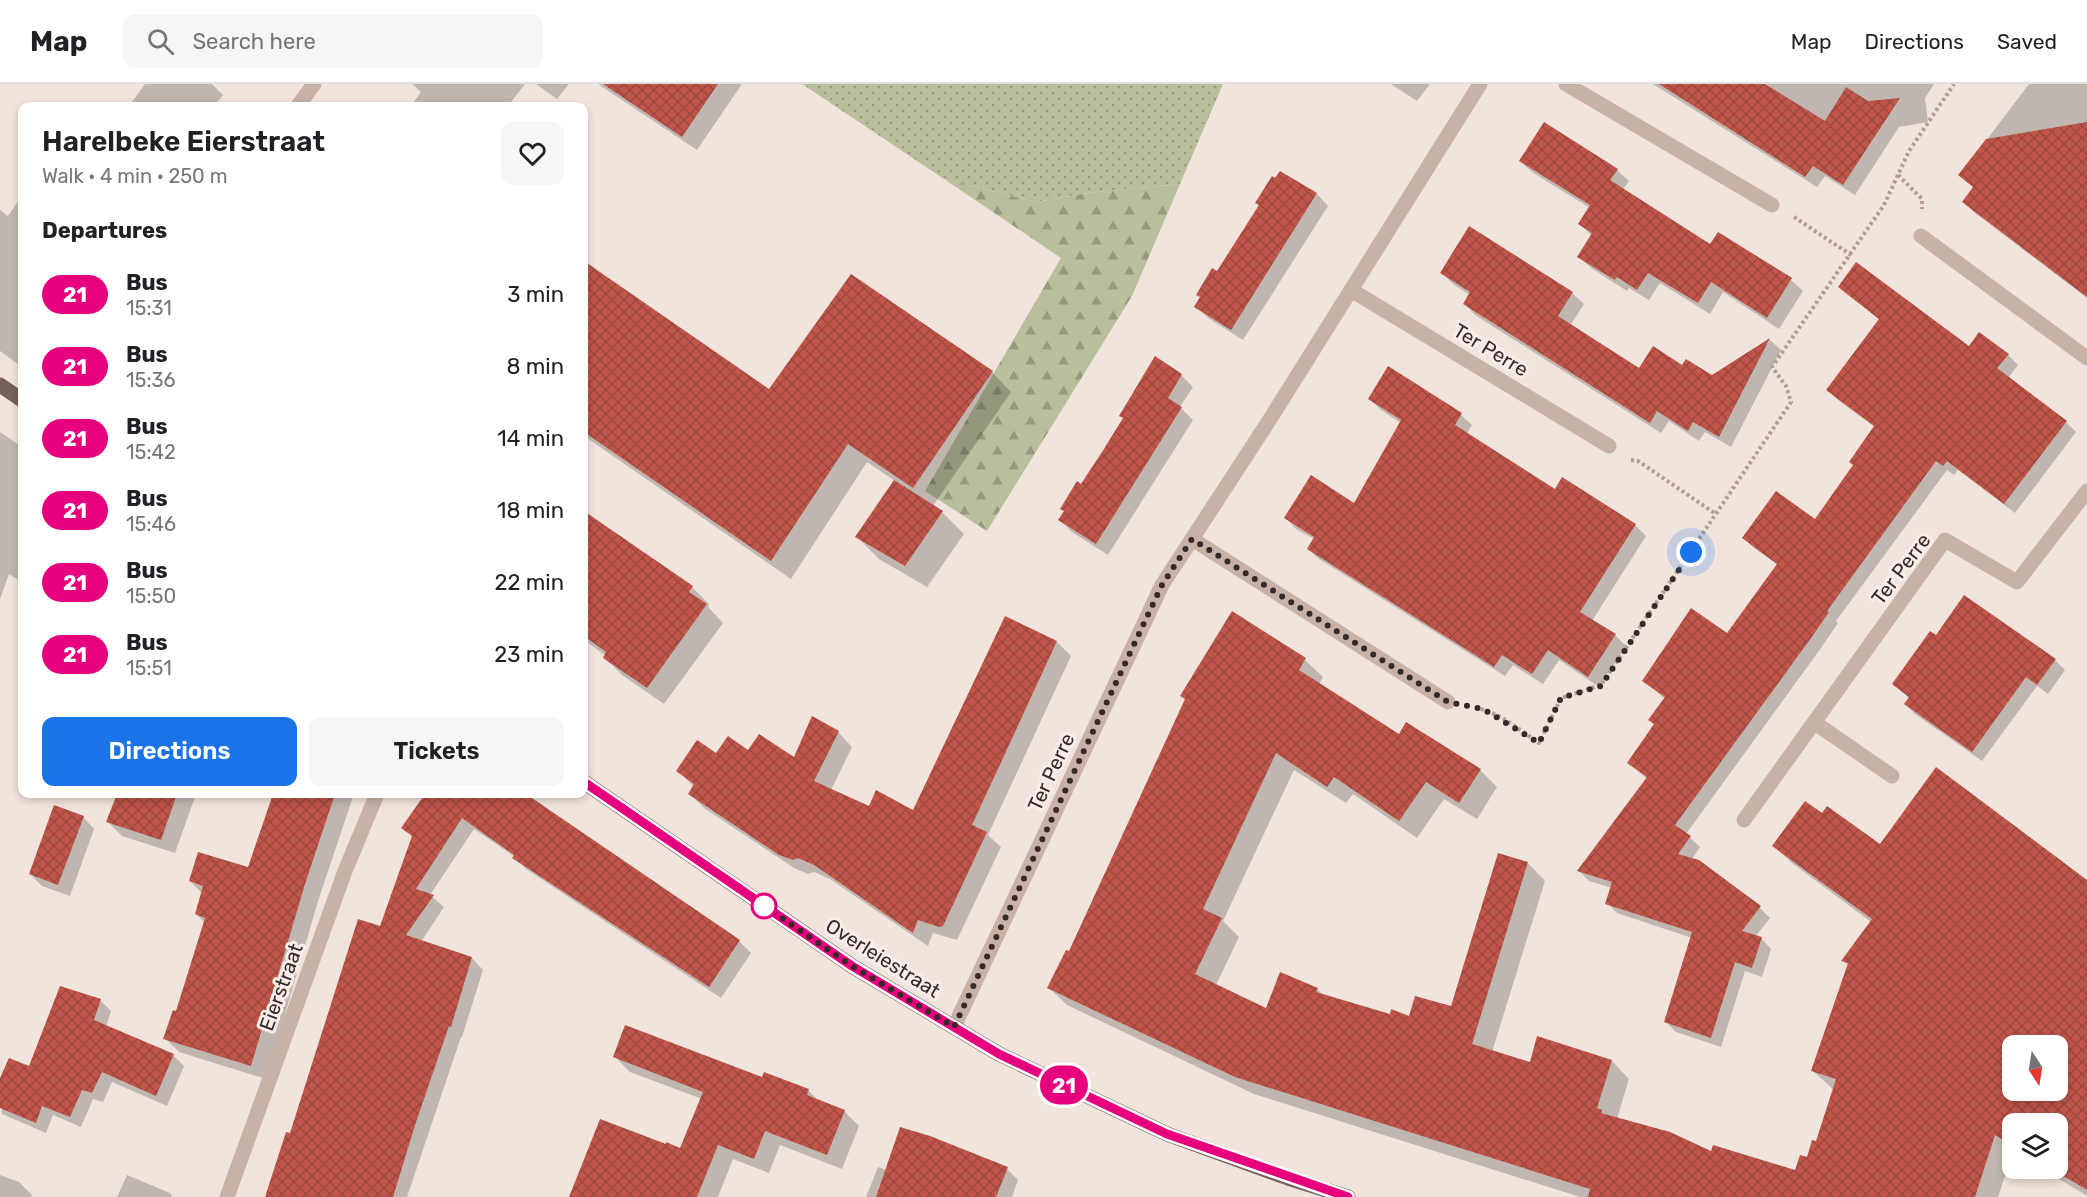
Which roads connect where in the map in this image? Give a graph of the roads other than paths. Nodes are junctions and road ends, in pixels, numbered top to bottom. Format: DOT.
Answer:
graph roads {
  1 [pos="314,84"];
  2 [pos="1480,84"];
  3 [pos="1566,84"];
  4 [pos="301,102"];
  5 [pos="1772,206"];
  6 [pos="1922,236"];
  7 [pos="1351,290"];
  8 [pos="2087,358"];
  9 [pos="0,385"];
  10 [pos="18,397"];
  11 [pos="1609,446"];
  12 [pos="2087,491"];
  13 [pos="1192,539"];
  14 [pos="1448,702"];
  15 [pos="1815,723"];
  16 [pos="1892,776"];
  17 [pos="588,785"];
  18 [pos="375,798"];
  19 [pos="1744,820"];
  20 [pos="954,1027"];
  21 [pos="227,1197"];
  22 [pos="1348,1197"];
  1 -- 4 [label="street"];
  2 -- 7 [label="street, Ter Perre"];
  3 -- 5 [label="street"];
  6 -- 8 [label="street"];
  7 -- 11 [label="street, Ter Perre"];
  7 -- 13 [label="street, Ter Perre"];
  9 -- 10 [label="main road"];
  12 -- 15 [label="street, Ter Perre"];
  13 -- 14 [label="street"];
  13 -- 20 [label="street, Ter Perre"];
  15 -- 16 [label="street"];
  15 -- 19 [label="street, Ter Perre"];
  17 -- 20 [label="main road, Overleiestraat"];
  18 -- 21 [label="street, Eierstraat"];
  20 -- 22 [label="main road, Overleiestraat"];
}
